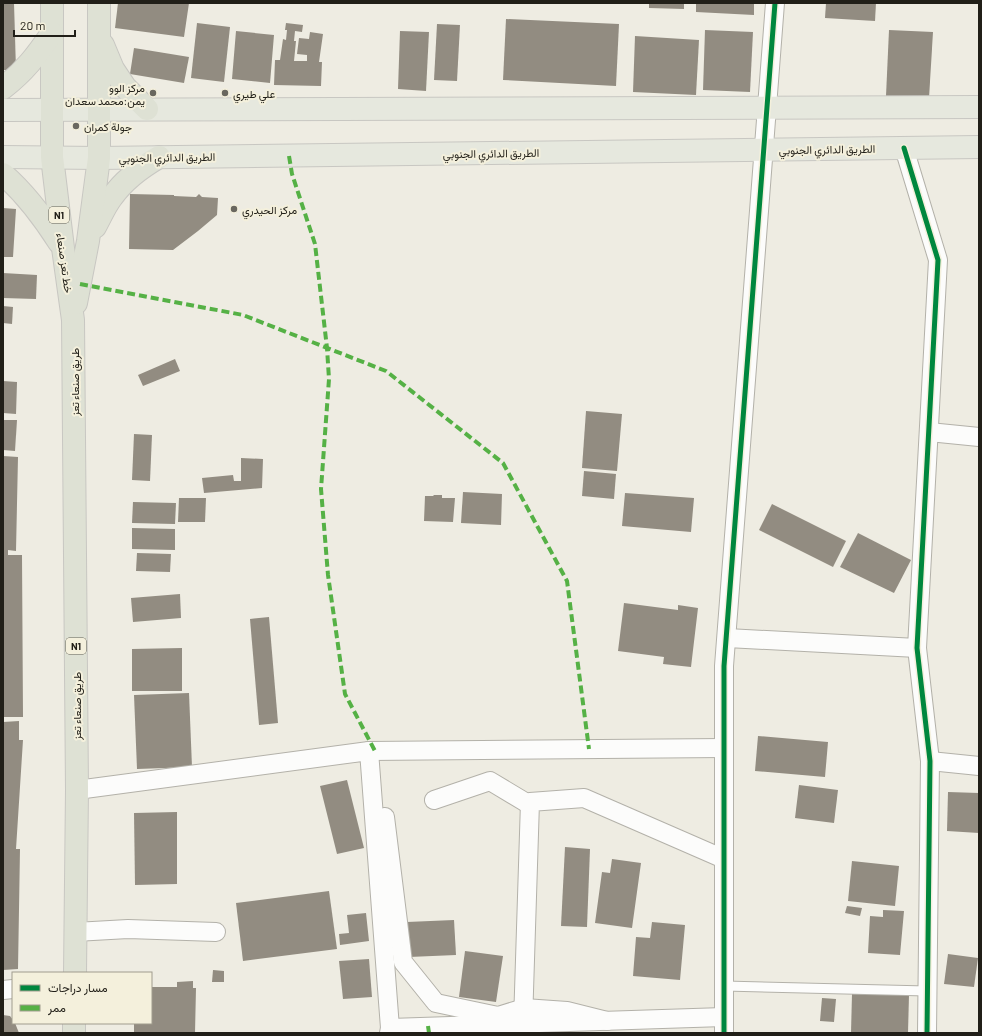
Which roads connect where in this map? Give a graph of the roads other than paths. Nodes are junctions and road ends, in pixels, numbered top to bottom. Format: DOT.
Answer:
graph roads {
  1 [pos="52,3"];
  2 [pos="99,3"];
  3 [pos="775,3"];
  4 [pos="52,33"];
  5 [pos="100,36"];
  6 [pos="3,88"];
  7 [pos="979,107"];
  8 [pos="767,108"];
  9 [pos="99,109"];
  10 [pos="146,109"];
  11 [pos="3,110"];
  12 [pos="52,110"];
  13 [pos="979,147"];
  14 [pos="904,148"];
  15 [pos="763,150"];
  16 [pos="3,156"];
  17 [pos="52,157"];
  18 [pos="159,157"];
  19 [pos="99,158"];
  20 [pos="3,174"];
  21 [pos="88,241"];
  22 [pos="62,248"];
  23 [pos="73,320"];
  24 [pos="929,432"];
  25 [pos="979,437"];
  26 [pos="727,638"];
  27 [pos="917,648"];
  28 [pos="724,748"];
  29 [pos="369,751"];
  30 [pos="930,761"];
  31 [pos="979,766"];
  32 [pos="371,779"];
  33 [pos="77,790"];
  34 [pos="434,800"];
  35 [pos="530,805"];
  36 [pos="724,859"];
  37 [pos="75,932"];
  38 [pos="216,932"];
  39 [pos="75,972"];
  40 [pos="724,986"];
  41 [pos="927,990"];
  42 [pos="523,1015"];
  43 [pos="724,1025"];
  44 [pos="389,1030"];
  45 [pos="927,1033"];
  1 -- 4 [label="highway, N1"];
  2 -- 5 [label="highway"];
  3 -- 8 [label="street"];
  4 -- 6 [label="highway"];
  4 -- 12 [label="highway, N1"];
  5 -- 9 [label="highway"];
  5 -- 10 [label="highway"];
  7 -- 8 [label="main road"];
  8 -- 10 [label="main road"];
  8 -- 15 [label="street"];
  9 -- 10 [label="main road"];
  9 -- 12 [label="main road"];
  9 -- 19 [label="highway"];
  11 -- 12 [label="main road"];
  12 -- 17 [label="highway, خط تعز صنعاء / N1"];
  13 -- 14 [label="main road, الطريق الدائري الجنوبي"];
  14 -- 15 [label="main road, الطريق الدائري الجنوبي"];
  14 -- 24 [label="street"];
  15 -- 18 [label="main road, الطريق الدائري الجنوبي"];
  15 -- 26 [label="street"];
  16 -- 17 [label="main road, الطريق الدائري الجنوبي"];
  17 -- 19 [label="main road, الطريق الدائري الجنوبي"];
  17 -- 22 [label="highway, خط تعز صنعاء / N1"];
  18 -- 19 [label="main road, الطريق الدائري الجنوبي"];
  18 -- 21 [label="highway"];
  19 -- 21 [label="highway"];
  20 -- 22 [label="highway"];
  21 -- 23 [label="highway"];
  22 -- 23 [label="highway, خط تعز صنعاء / N1"];
  23 -- 33 [label="highway, طريق صنعاء تعز / N1"];
  24 -- 25 [label="street"];
  24 -- 27 [label="street"];
  26 -- 27 [label="street"];
  26 -- 28 [label="street"];
  27 -- 30 [label="street"];
  28 -- 29 [label="street"];
  28 -- 36 [label="street"];
  29 -- 32 [label="street"];
  29 -- 33 [label="street"];
  30 -- 31 [label="street"];
  30 -- 41 [label="street"];
  32 -- 42 [label="street"];
  32 -- 44 [label="street"];
  33 -- 37 [label="highway, طريق صنعاء تعز / N1"];
  34 -- 35 [label="street"];
  35 -- 36 [label="street"];
  35 -- 42 [label="street"];
  36 -- 40 [label="street"];
  37 -- 38 [label="street"];
  37 -- 39 [label="highway, طريق صنعاء تعز / N1"];
  40 -- 41 [label="lane"];
  40 -- 43 [label="street"];
  41 -- 45 [label="street"];
  42 -- 43 [label="street"];
  42 -- 44 [label="street"];
}
